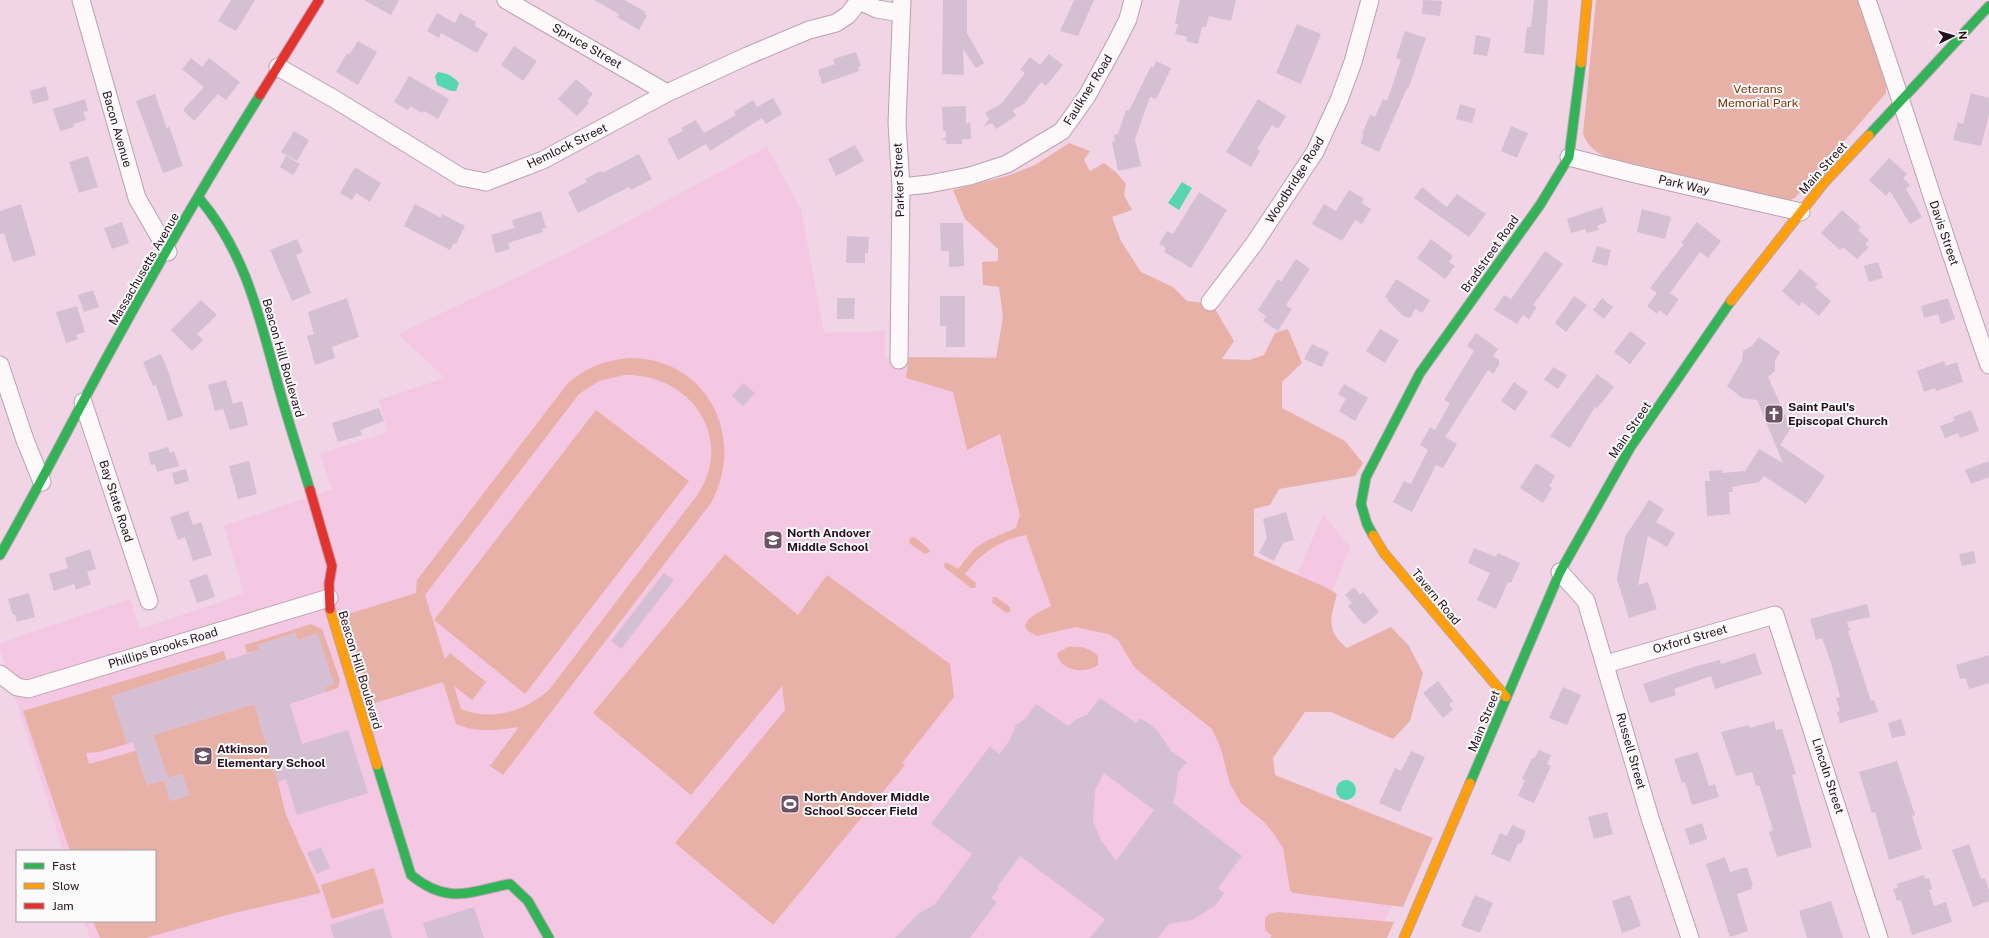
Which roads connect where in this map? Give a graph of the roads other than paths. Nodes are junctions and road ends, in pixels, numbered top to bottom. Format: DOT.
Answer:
graph roads {
  1 [pos="81,0"];
  2 [pos="318,0"];
  3 [pos="506,0"];
  4 [pos="1133,0"];
  5 [pos="1370,0"];
  6 [pos="1587,0"];
  7 [pos="1867,0"];
  8 [pos="858,1"];
  9 [pos="1989,6"];
  10 [pos="901,7"];
  11 [pos="278,67"];
  12 [pos="667,93"];
  13 [pos="1901,100"];
  14 [pos="1569,157"];
  15 [pos="901,187"];
  16 [pos="199,198"];
  17 [pos="1801,212"];
  18 [pos="168,252"];
  19 [pos="1210,302"];
  20 [pos="899,360"];
  21 [pos="0,365"];
  22 [pos="1989,365"];
  23 [pos="82,402"];
  24 [pos="42,482"];
  25 [pos="1361,504"];
  26 [pos="0,555"];
  27 [pos="1560,572"];
  28 [pos="329,598"];
  29 [pos="149,601"];
  30 [pos="1775,615"];
  31 [pos="1606,664"];
  32 [pos="0,674"];
  33 [pos="1506,697"];
  34 [pos="548,938"];
  35 [pos="1404,938"];
  36 [pos="1690,938"];
  37 [pos="1879,938"];
  1 -- 18 [label="street, Bacon Avenue"];
  2 -- 11 [label="main road, Massachusetts Avenue"];
  3 -- 12 [label="street, Spruce Street"];
  4 -- 15 [label="street, Faulkner Road"];
  5 -- 19 [label="street, Woodbridge Road"];
  6 -- 14 [label="main road, Bradstreet Road"];
  7 -- 13 [label="street, Davis Street"];
  8 -- 10 [label="street"];
  8 -- 12 [label="street, Hemlock Street"];
  9 -- 13 [label="main road, Main Street"];
  10 -- 15 [label="street, Parker Street"];
  11 -- 12 [label="street, Hemlock Street"];
  11 -- 16 [label="main road, Massachusetts Avenue"];
  13 -- 17 [label="main road, Main Street"];
  13 -- 22 [label="street, Davis Street"];
  14 -- 17 [label="street, Park Way"];
  14 -- 25 [label="main road, Bradstreet Road"];
  15 -- 20 [label="street, Parker Street"];
  16 -- 18 [label="main road, Massachusetts Avenue"];
  16 -- 28 [label="main road, Beacon Hill Boulevard"];
  17 -- 27 [label="main road, Main Street"];
  18 -- 23 [label="main road, Massachusetts Avenue"];
  21 -- 24 [label="street"];
  23 -- 24 [label="main road, Massachusetts Avenue"];
  23 -- 29 [label="street, Bay State Road"];
  24 -- 26 [label="main road, Massachusetts Avenue"];
  25 -- 33 [label="main road, Tavern Road"];
  27 -- 31 [label="street, Russell Street"];
  27 -- 33 [label="main road, Main Street"];
  28 -- 32 [label="street, Phillips Brooks Road"];
  28 -- 34 [label="main road, Beacon Hill Boulevard"];
  30 -- 31 [label="street, Oxford Street"];
  30 -- 37 [label="street, Lincoln Street"];
  31 -- 36 [label="street, Russell Street"];
  33 -- 35 [label="main road, Main Street"];
}
